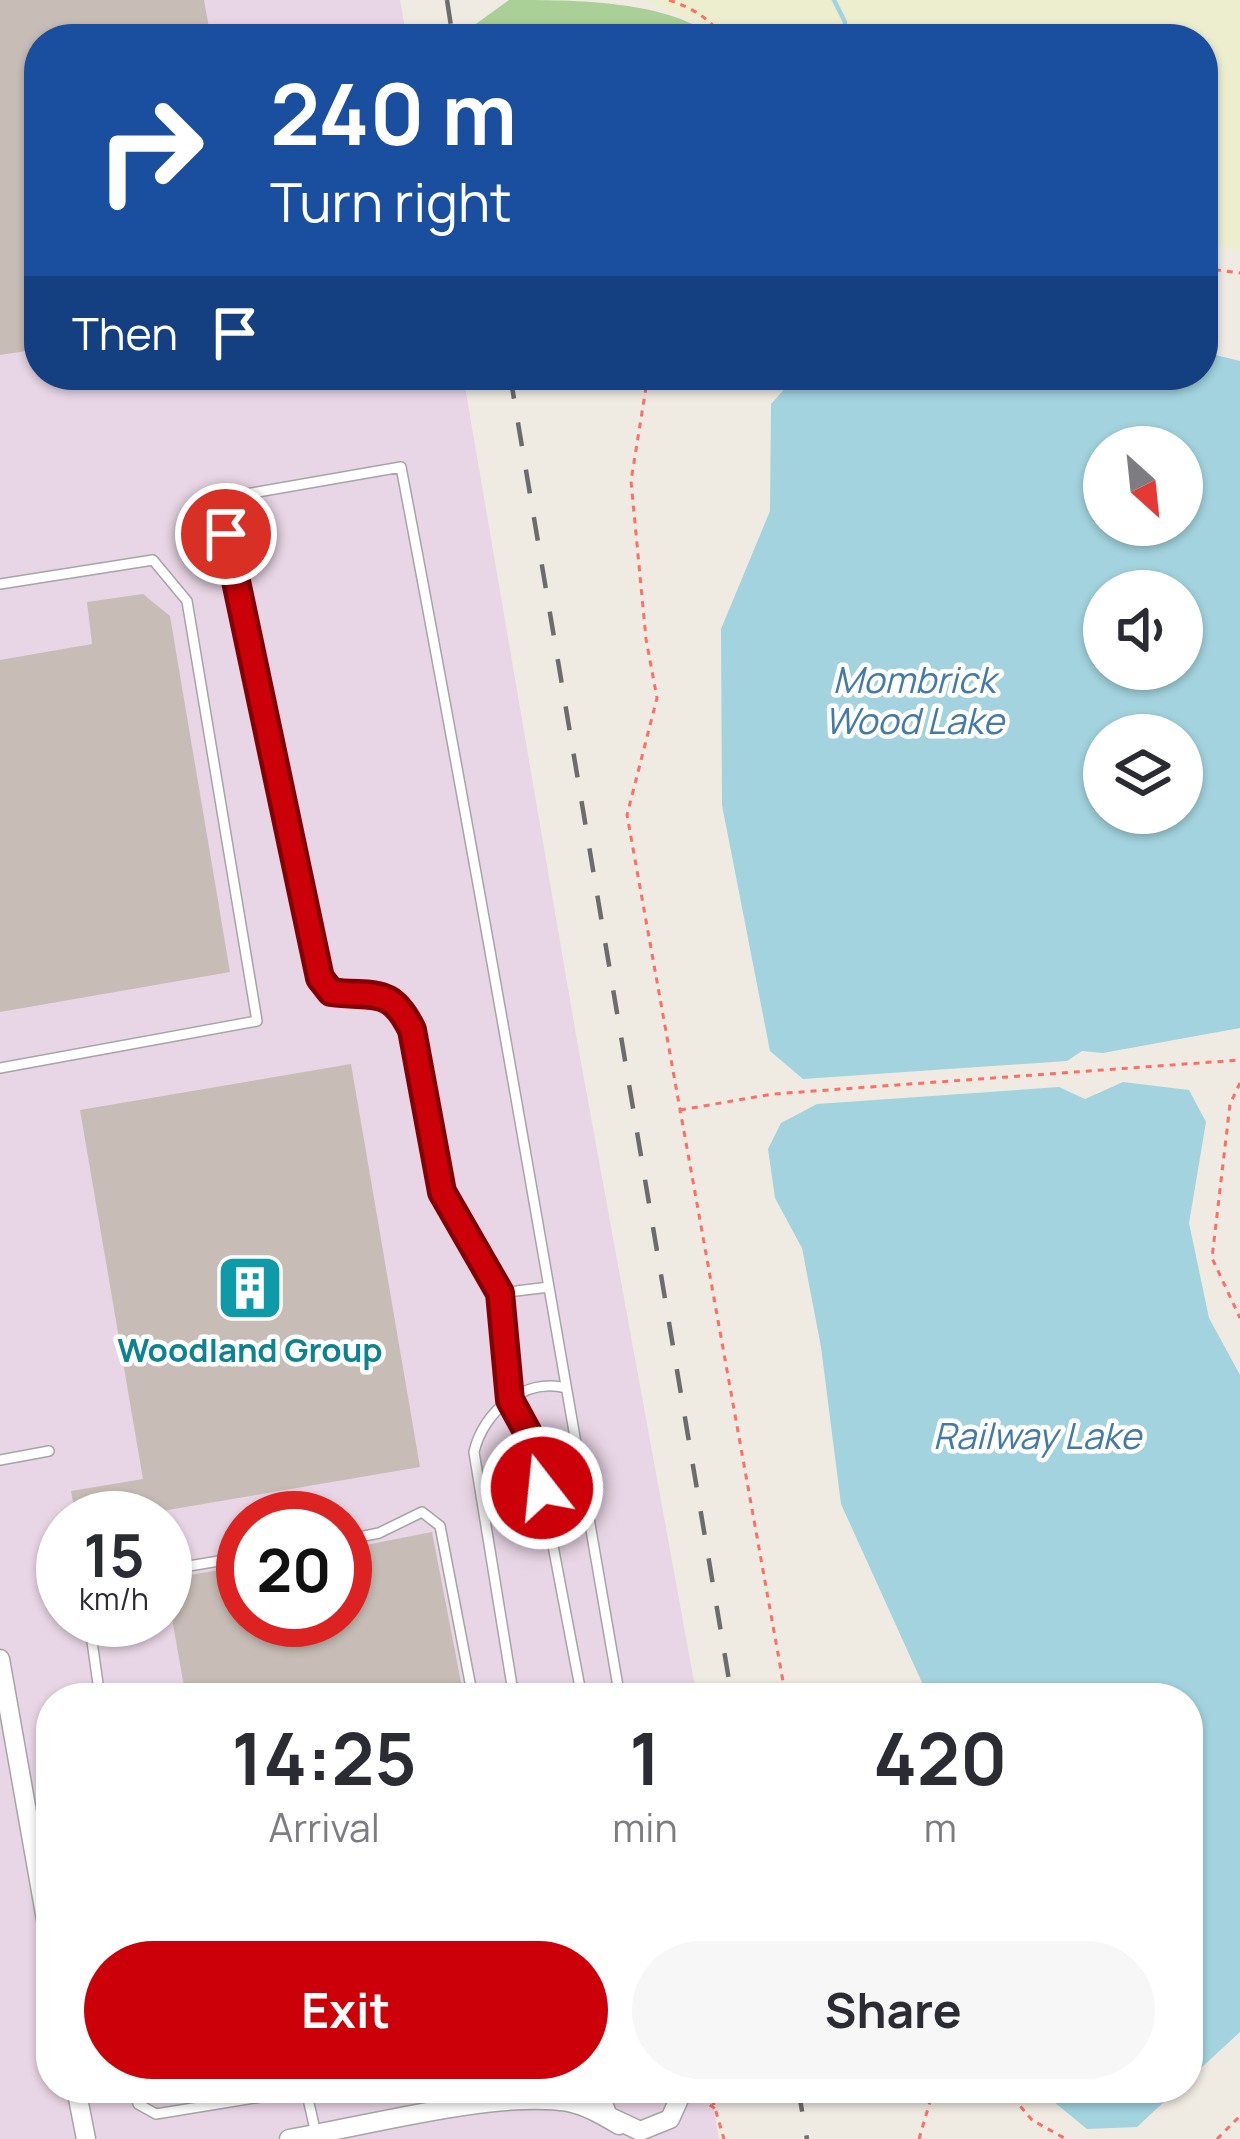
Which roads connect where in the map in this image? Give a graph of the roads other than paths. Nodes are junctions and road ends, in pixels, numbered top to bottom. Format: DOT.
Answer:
graph roads {
  1 [pos="0,584"];
  2 [pos="0,1068"];
  3 [pos="549,1287"];
  4 [pos="500,1293"];
  5 [pos="566,1388"];
  6 [pos="510,1400"];
  7 [pos="49,1451"];
  8 [pos="0,1460"];
  9 [pos="372,1534"];
  10 [pos="92,1647"];
  11 [pos="0,1659"];
  12 [pos="98,1683"];
  13 [pos="470,1683"];
  14 [pos="511,1683"];
  15 [pos="579,1683"];
  16 [pos="617,1683"];
  17 [pos="8,1751"];
  18 [pos="36,1879"];
  19 [pos="79,2103"];
  20 [pos="138,2103"];
  21 [pos="224,2103"];
  22 [pos="313,2103"];
  23 [pos="434,2103"];
  24 [pos="521,2103"];
  25 [pos="561,2103"];
  26 [pos="603,2103"];
  27 [pos="678,2103"];
  28 [pos="436,2113"];
  29 [pos="670,2119"];
  30 [pos="624,2132"];
  31 [pos="316,2134"];
  32 [pos="86,2139"];
  33 [pos="289,2139"];
  34 [pos="660,2139"];
  1 -- 2 [label="lane"];
  3 -- 4 [label="lane"];
  3 -- 4 [label="lane"];
  3 -- 5 [label="lane"];
  4 -- 6 [label="lane"];
  5 -- 6 [label="lane"];
  5 -- 16 [label="lane"];
  6 -- 14 [label="lane"];
  6 -- 15 [label="lane"];
  7 -- 8 [label="lane"];
  9 -- 13 [label="lane"];
  10 -- 12 [label="lane"];
  11 -- 17 [label="street"];
  17 -- 18 [label="street"];
  19 -- 32 [label="street"];
  20 -- 21 [label="lane"];
  22 -- 31 [label="lane"];
  23 -- 28 [label="lane"];
  24 -- 28 [label="street"];
  25 -- 30 [label="street"];
  26 -- 30 [label="street"];
  27 -- 29 [label="street"];
  28 -- 31 [label="street"];
  29 -- 30 [label="street"];
  29 -- 34 [label="lane"];
  31 -- 33 [label="street"];
}
